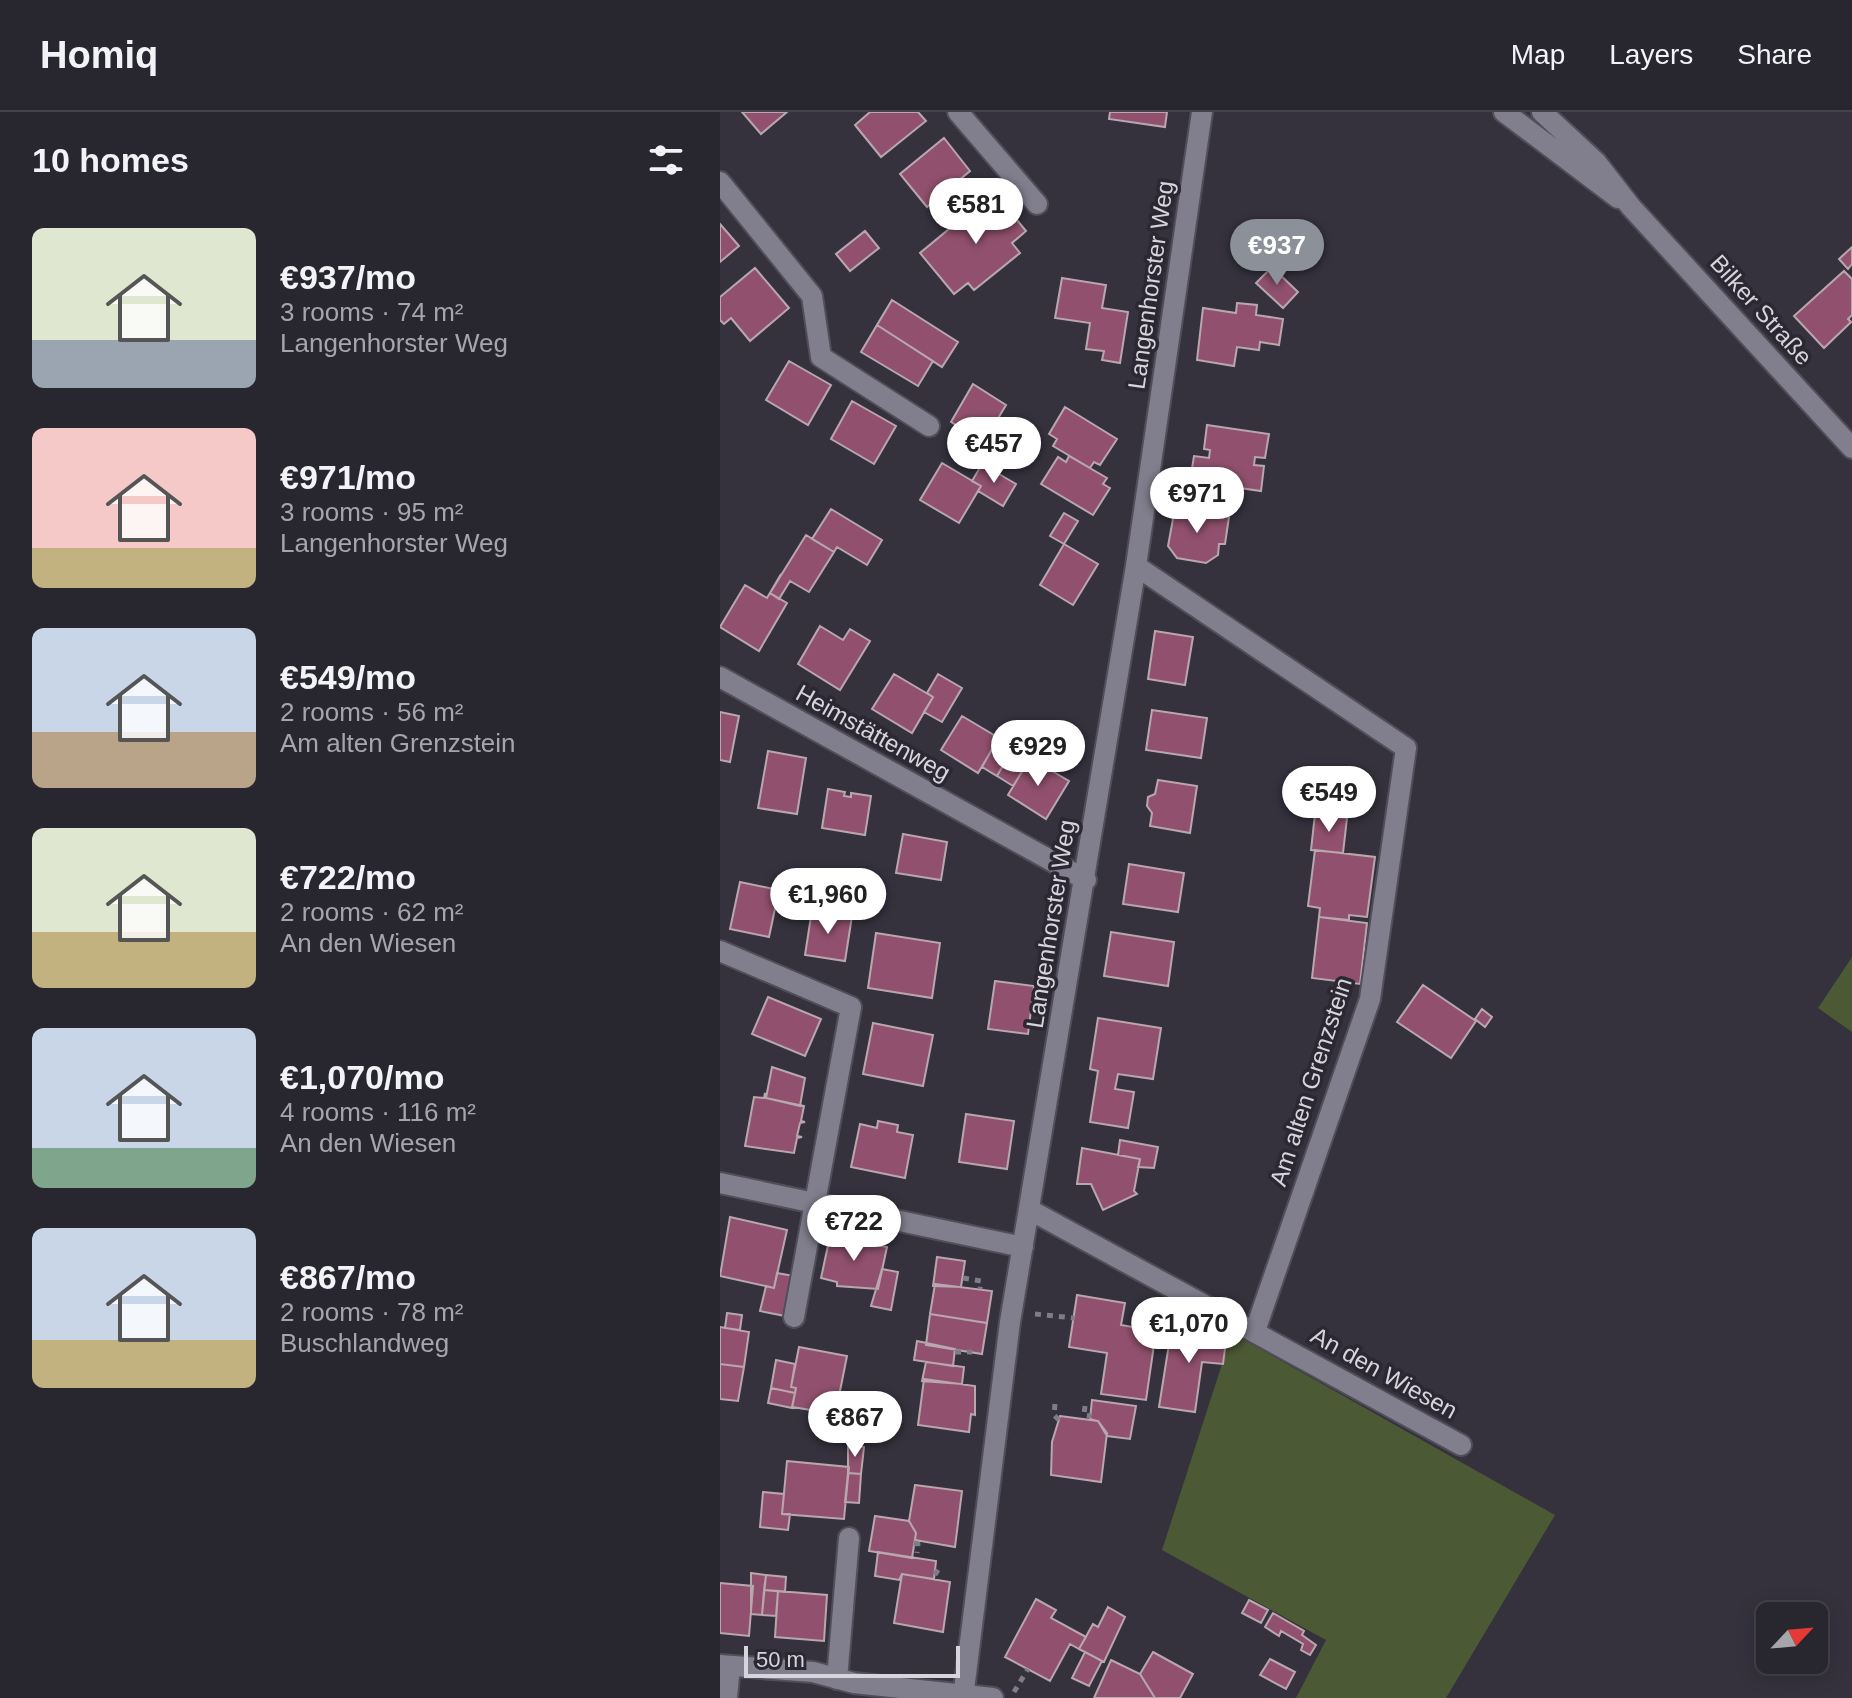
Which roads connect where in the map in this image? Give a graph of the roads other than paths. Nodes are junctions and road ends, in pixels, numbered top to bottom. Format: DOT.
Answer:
graph roads {
  1 [pos="958,112"];
  2 [pos="1202,112"];
  3 [pos="1504,112"];
  4 [pos="1542,112"];
  5 [pos="720,182"];
  6 [pos="1037,204"];
  7 [pos="1631,207"];
  8 [pos="929,426"];
  9 [pos="1852,448"];
  10 [pos="1136,566"];
  11 [pos="720,677"];
  12 [pos="1086,880"];
  13 [pos="720,951"];
  14 [pos="720,1183"];
  15 [pos="817,1202"];
  16 [pos="1030,1210"];
  17 [pos="1023,1247"];
  18 [pos="794,1317"];
  19 [pos="1255,1331"];
  20 [pos="1461,1445"];
  21 [pos="849,1538"];
  22 [pos="725,1666"];
  23 [pos="837,1679"];
  24 [pos="963,1696"];
  25 [pos="727,1698"];
  26 [pos="993,1698"];
  1 -- 6 [label="street"];
  2 -- 10 [label="street, Langenhorster Weg"];
  3 -- 7 [label="street, Bilker Straße"];
  4 -- 7 [label="street, Bilker Straße"];
  5 -- 8 [label="street"];
  7 -- 9 [label="street, Bilker Straße"];
  10 -- 12 [label="street, Langenhorster Weg"];
  10 -- 19 [label="street, Am alten Grenzstein"];
  11 -- 12 [label="street, Heimstättenweg"];
  12 -- 16 [label="street, Langenhorster Weg"];
  13 -- 15 [label="street"];
  14 -- 15 [label="street"];
  15 -- 17 [label="street"];
  15 -- 18 [label="street"];
  16 -- 17 [label="street, Langenhorster Weg"];
  16 -- 19 [label="street, An den Wiesen"];
  17 -- 24 [label="street, Langenhorster Weg"];
  19 -- 20 [label="street, An den Wiesen"];
  21 -- 23 [label="street"];
  22 -- 23 [label="street"];
  22 -- 25 [label="street"];
  23 -- 24 [label="street"];
  24 -- 26 [label="street"];
}
